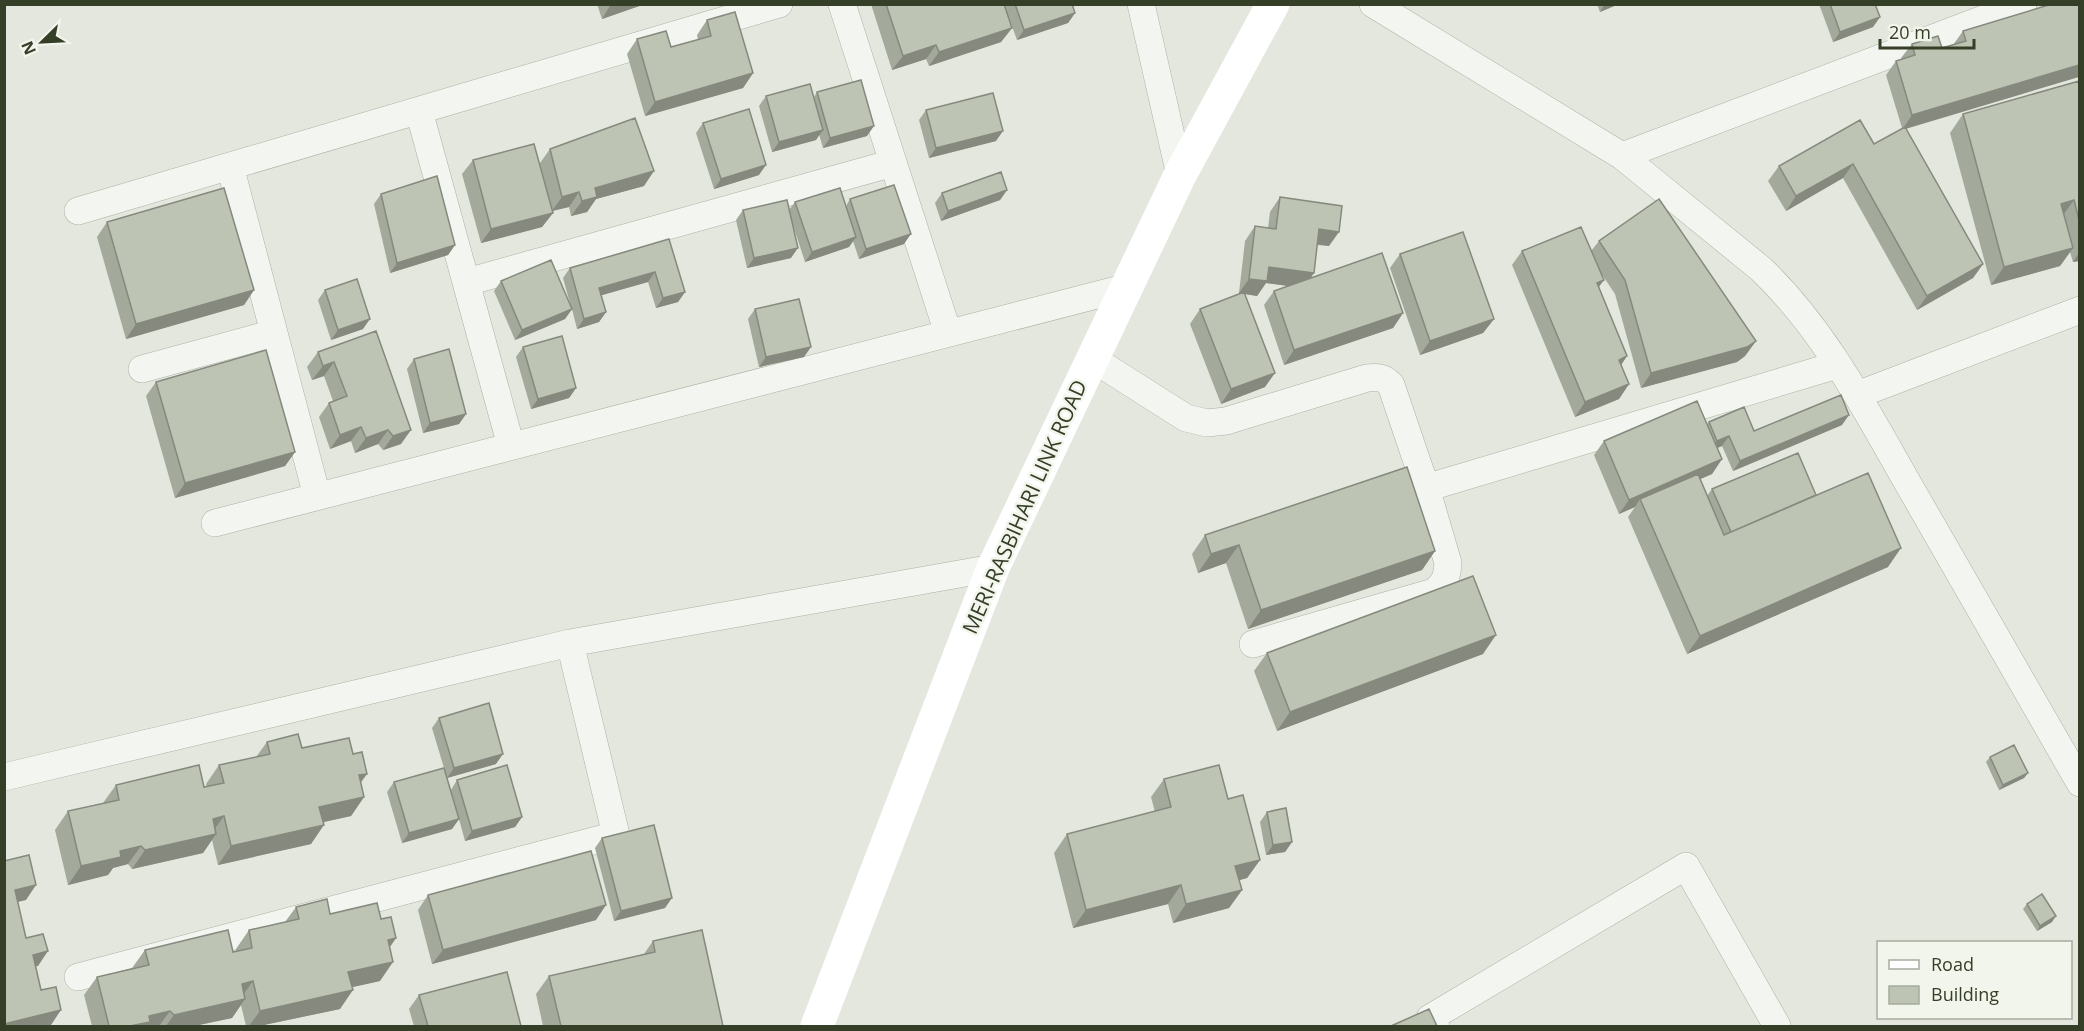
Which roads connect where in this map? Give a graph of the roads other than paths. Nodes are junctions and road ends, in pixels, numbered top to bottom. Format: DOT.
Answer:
graph roads {
  1 [pos="779,4"];
  2 [pos="843,4"];
  3 [pos="1141,4"];
  4 [pos="1273,4"];
  5 [pos="1373,4"];
  6 [pos="2023,4"];
  7 [pos="419,111"];
  8 [pos="1622,156"];
  9 [pos="893,163"];
  10 [pos="230,166"];
  11 [pos="1180,175"];
  12 [pos="78,211"];
  13 [pos="467,282"];
  14 [pos="1124,288"];
  15 [pos="2079,310"];
  16 [pos="274,333"];
  17 [pos="948,333"];
  18 [pos="1093,359"];
  19 [pos="1837,365"];
  20 [pos="142,369"];
  21 [pos="1857,395"];
  22 [pos="511,446"];
  23 [pos="1426,488"];
  24 [pos="317,496"];
  25 [pos="215,523"];
  26 [pos="993,568"];
  27 [pos="570,643"];
  28 [pos="1253,644"];
  29 [pos="4,777"];
  30 [pos="2079,783"];
  31 [pos="78,977"];
  32 [pos="817,1026"];
  33 [pos="1436,1026"];
  34 [pos="1777,1026"];
  1 -- 7 [label="street"];
  2 -- 9 [label="street"];
  3 -- 11 [label="street"];
  4 -- 11 [label="main road, MERI-RASBIHARI LINK ROAD"];
  5 -- 8 [label="street"];
  6 -- 8 [label="street"];
  7 -- 10 [label="street"];
  7 -- 13 [label="street"];
  8 -- 19 [label="street"];
  9 -- 13 [label="street"];
  9 -- 17 [label="street"];
  10 -- 12 [label="street"];
  10 -- 16 [label="street"];
  11 -- 14 [label="main road, MERI-RASBIHARI LINK ROAD"];
  13 -- 22 [label="street"];
  14 -- 17 [label="street"];
  14 -- 18 [label="main road, MERI-RASBIHARI LINK ROAD"];
  15 -- 21 [label="street"];
  16 -- 20 [label="street"];
  16 -- 24 [label="street"];
  17 -- 22 [label="street"];
  18 -- 23 [label="street"];
  18 -- 26 [label="main road, MERI-RASBIHARI LINK ROAD"];
  19 -- 21 [label="street"];
  19 -- 23 [label="street"];
  21 -- 30 [label="street"];
  22 -- 24 [label="street"];
  23 -- 28 [label="street"];
  24 -- 25 [label="street"];
  26 -- 27 [label="street"];
  26 -- 32 [label="main road, MERI-RASBIHARI LINK ROAD"];
  27 -- 29 [label="street"];
  27 -- 31 [label="street"];
  33 -- 34 [label="street"];
}
